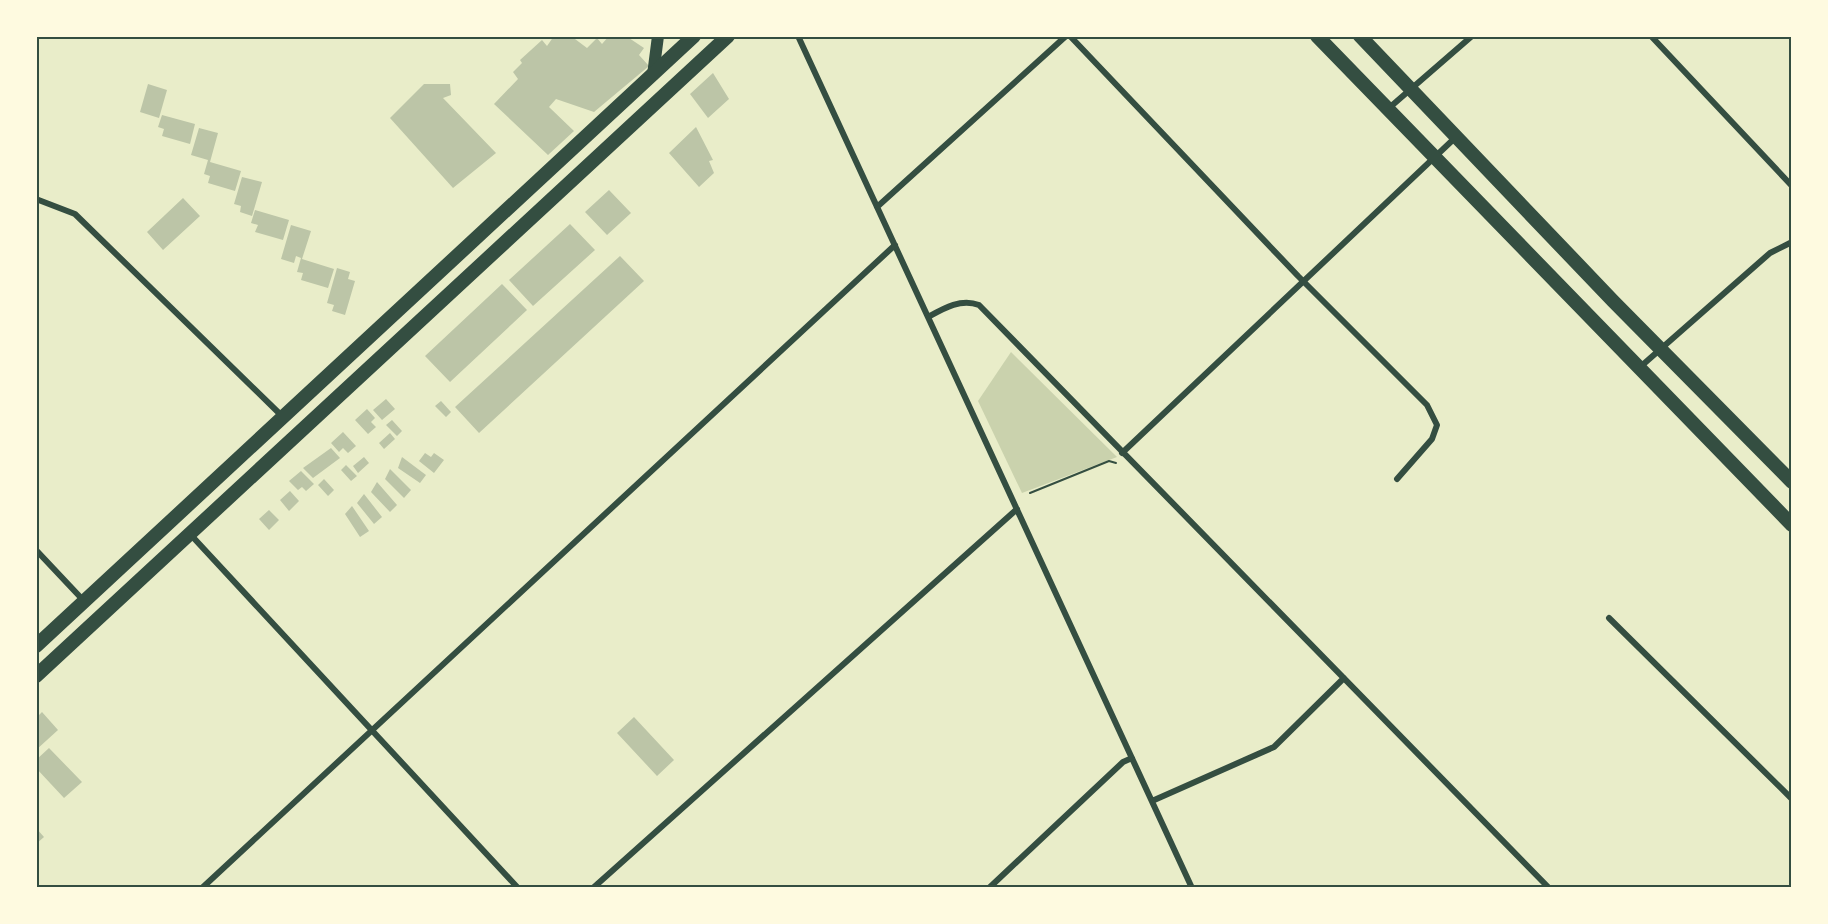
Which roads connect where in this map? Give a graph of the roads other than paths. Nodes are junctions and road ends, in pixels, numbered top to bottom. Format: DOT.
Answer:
graph roads {
  1 [pos="658,36"];
  2 [pos="694,36"];
  3 [pos="728,36"];
  4 [pos="798,36"];
  5 [pos="1068,36"];
  6 [pos="1317,36"];
  7 [pos="1360,36"];
  8 [pos="1472,36"];
  9 [pos="1651,36"];
  10 [pos="682,41"];
  11 [pos="653,75"];
  12 [pos="673,86"];
  13 [pos="1411,88"];
  14 [pos="1388,109"];
  15 [pos="1457,135"];
  16 [pos="1435,156"];
  17 [pos="1792,186"];
  18 [pos="36,199"];
  19 [pos="877,207"];
  20 [pos="1792,242"];
  21 [pos="895,245"];
  22 [pos="1303,281"];
  23 [pos="928,317"];
  24 [pos="1661,350"];
  25 [pos="1638,368"];
  26 [pos="283,416"];
  27 [pos="1122,453"];
  28 [pos="1396,479"];
  29 [pos="1792,482"];
  30 [pos="1017,509"];
  31 [pos="175,517"];
  32 [pos="1792,525"];
  33 [pos="190,533"];
  34 [pos="36,550"];
  35 [pos="84,601"];
  36 [pos="1609,618"];
  37 [pos="36,646"];
  38 [pos="36,676"];
  39 [pos="1344,678"];
  40 [pos="370,729"];
  41 [pos="1132,758"];
  42 [pos="1792,799"];
  43 [pos="1152,801"];
  44 [pos="202,888"];
  45 [pos="518,888"];
  46 [pos="593,888"];
  47 [pos="989,888"];
  48 [pos="1192,888"];
  49 [pos="1548,888"];
  1 -- 11 [label="main road"];
  2 -- 10 [label="highway"];
  3 -- 12 [label="highway"];
  4 -- 19 [label="street"];
  5 -- 19 [label="street"];
  5 -- 22 [label="street"];
  6 -- 14 [label="highway"];
  7 -- 13 [label="highway"];
  8 -- 13 [label="street"];
  9 -- 17 [label="street"];
  10 -- 11 [label="highway"];
  10 -- 12 [label="highway"];
  11 -- 26 [label="highway"];
  12 -- 33 [label="highway"];
  13 -- 14 [label="street"];
  13 -- 15 [label="highway"];
  14 -- 16 [label="highway"];
  15 -- 16 [label="street"];
  15 -- 24 [label="highway"];
  16 -- 22 [label="street"];
  16 -- 25 [label="highway"];
  18 -- 26 [label="street"];
  19 -- 21 [label="street"];
  20 -- 24 [label="street"];
  21 -- 23 [label="street"];
  21 -- 40 [label="street"];
  22 -- 27 [label="street"];
  22 -- 28 [label="street"];
  23 -- 27 [label="street"];
  23 -- 30 [label="street"];
  24 -- 25 [label="street"];
  24 -- 29 [label="highway"];
  25 -- 32 [label="highway"];
  26 -- 31 [label="highway"];
  27 -- 39 [label="street"];
  30 -- 41 [label="street"];
  30 -- 46 [label="street"];
  31 -- 33 [label="highway"];
  31 -- 35 [label="highway"];
  33 -- 38 [label="highway"];
  33 -- 40 [label="street"];
  34 -- 35 [label="street"];
  35 -- 37 [label="highway"];
  36 -- 42 [label="street"];
  39 -- 43 [label="street"];
  39 -- 49 [label="street"];
  40 -- 44 [label="street"];
  40 -- 45 [label="street"];
  41 -- 43 [label="street"];
  41 -- 47 [label="street"];
  43 -- 48 [label="street"];
}
